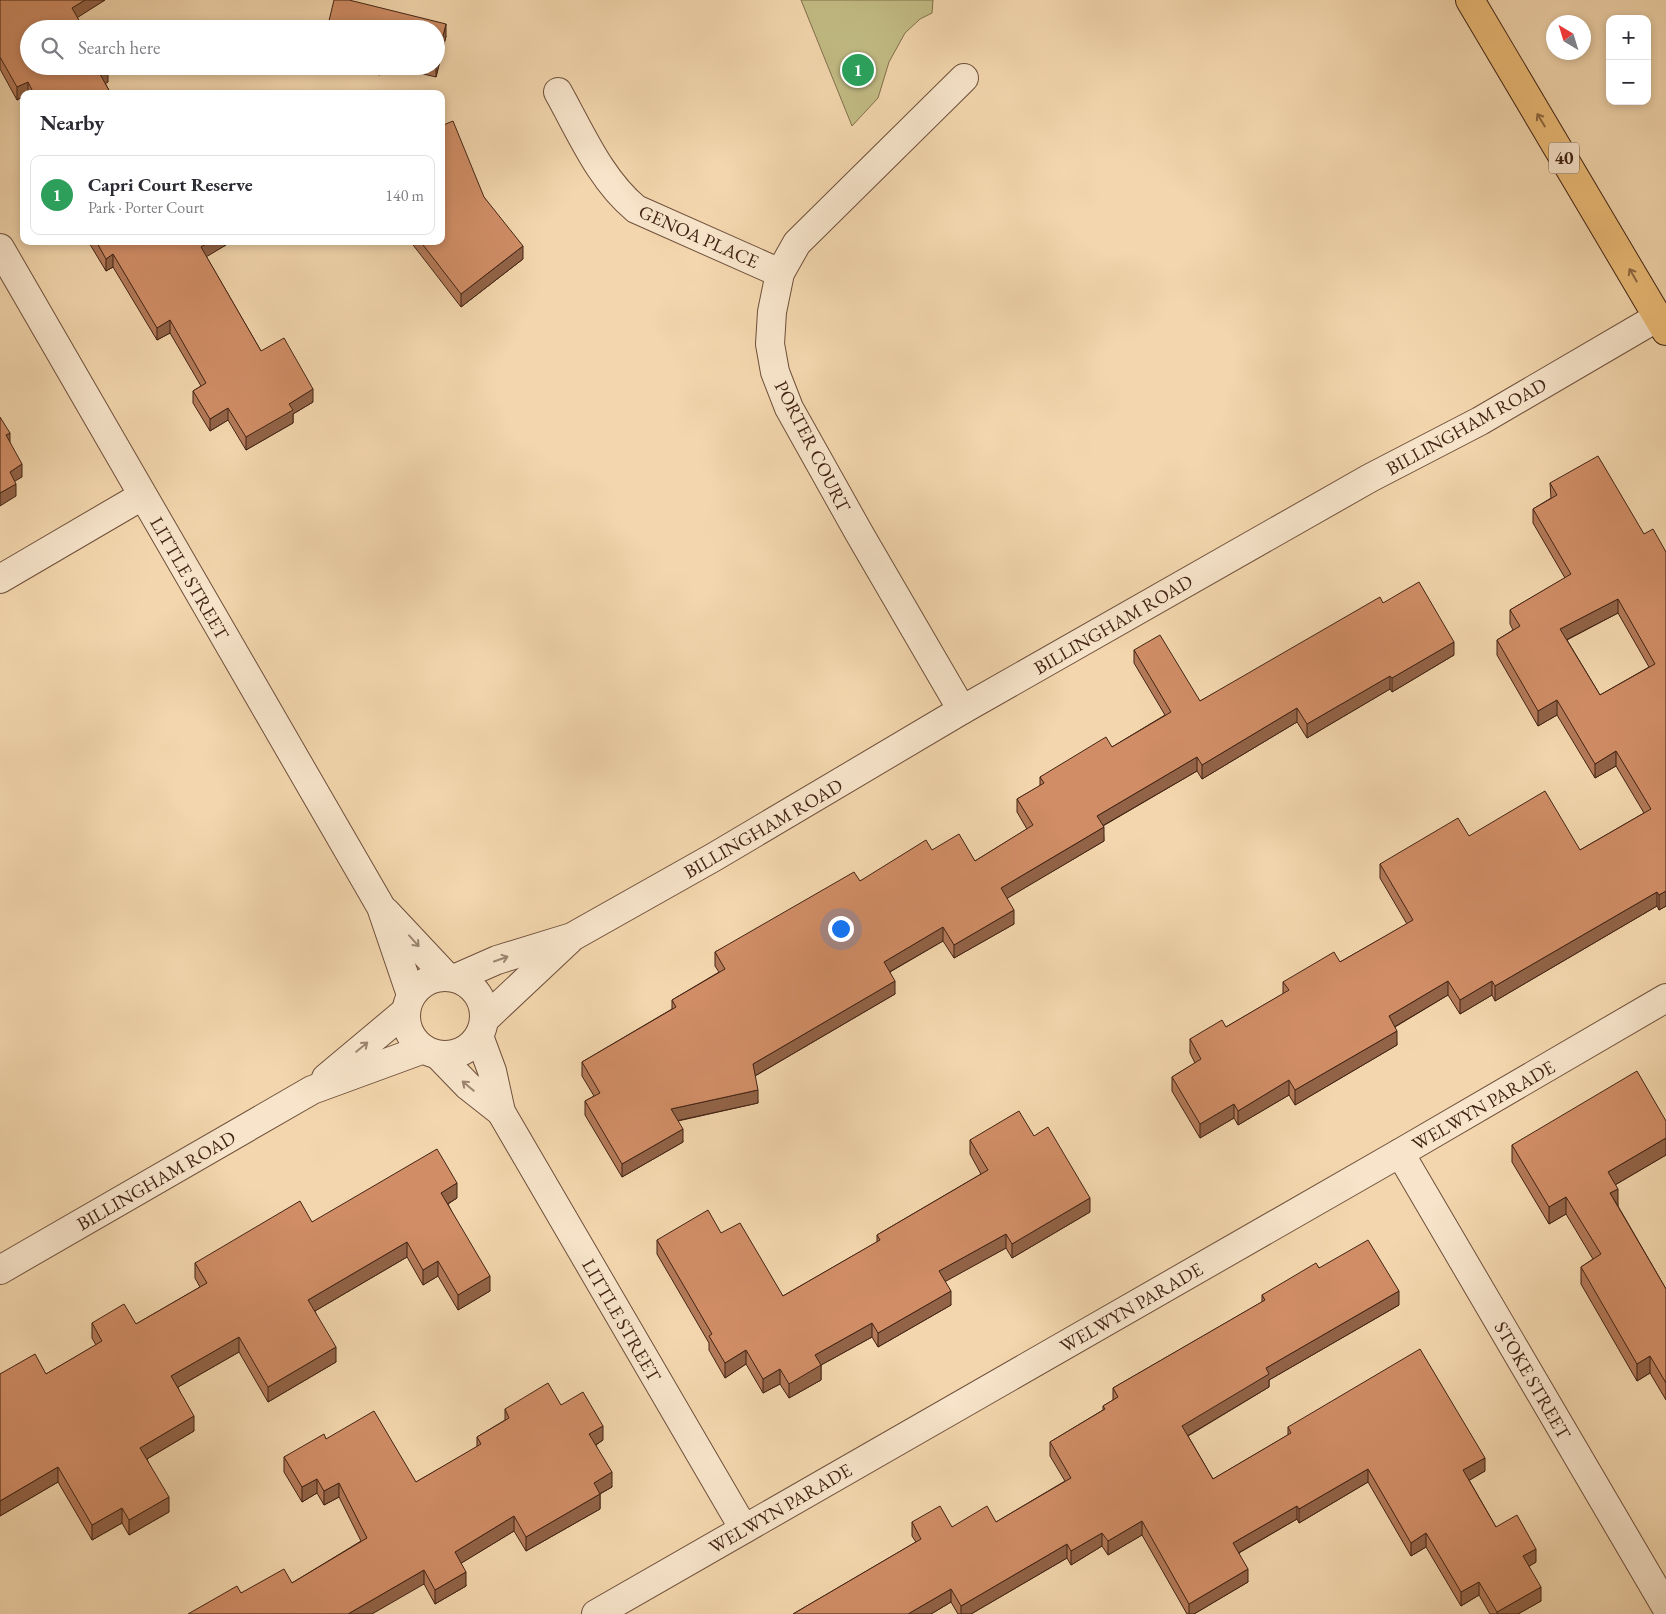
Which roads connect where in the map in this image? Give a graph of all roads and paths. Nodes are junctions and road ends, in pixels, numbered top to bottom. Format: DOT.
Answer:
graph roads {
  1 [pos="1470,0"];
  2 [pos="964,78"];
  3 [pos="558,92"];
  4 [pos="0,248"];
  5 [pos="780,273"];
  6 [pos="1664,318"];
  7 [pos="142,496"];
  8 [pos="0,579"];
  9 [pos="962,710"];
  10 [pos="381,908"];
  11 [pos="572,937"];
  12 [pos="451,977"];
  13 [pos="1666,998"];
  14 [pos="408,1003"];
  15 [pos="482,1028"];
  16 [pos="431,1052"];
  17 [pos="312,1090"];
  18 [pos="501,1112"];
  19 [pos="1400,1153"];
  20 [pos="0,1270"];
  21 [pos="744,1529"];
  22 [pos="1666,1607"];
  23 [pos="596,1614"];
  6 -- 1 [label="main road, 40, one-way"];
  2 -- 5 [label="street, PORTER COURT"];
  3 -- 5 [label="street, GENOA PLACE"];
  4 -- 7 [label="street, LITTLE STREET"];
  5 -- 9 [label="street, PORTER COURT"];
  6 -- 9 [label="street, BILLINGHAM ROAD"];
  7 -- 8 [label="street"];
  7 -- 10 [label="street, LITTLE STREET"];
  9 -- 11 [label="street, BILLINGHAM ROAD"];
  10 -- 12 [label="street, LITTLE STREET, one-way"];
  10 -- 14 [label="street, LITTLE STREET"];
  12 -- 11 [label="street, BILLINGHAM ROAD, one-way"];
  11 -- 15 [label="street, BILLINGHAM ROAD"];
  12 -- 14 [label="street"];
  12 -- 15 [label="street"];
  13 -- 19 [label="street, WELWYN PARADE"];
  14 -- 16 [label="street"];
  17 -- 14 [label="street, BILLINGHAM ROAD, one-way"];
  15 -- 16 [label="street"];
  15 -- 18 [label="street, LITTLE STREET"];
  16 -- 17 [label="street, BILLINGHAM ROAD"];
  18 -- 16 [label="street, LITTLE STREET, one-way"];
  17 -- 20 [label="street, BILLINGHAM ROAD"];
  18 -- 21 [label="street, LITTLE STREET"];
  19 -- 21 [label="street, WELWYN PARADE"];
  19 -- 22 [label="street, STOKE STREET"];
  21 -- 23 [label="street, WELWYN PARADE"];
}
